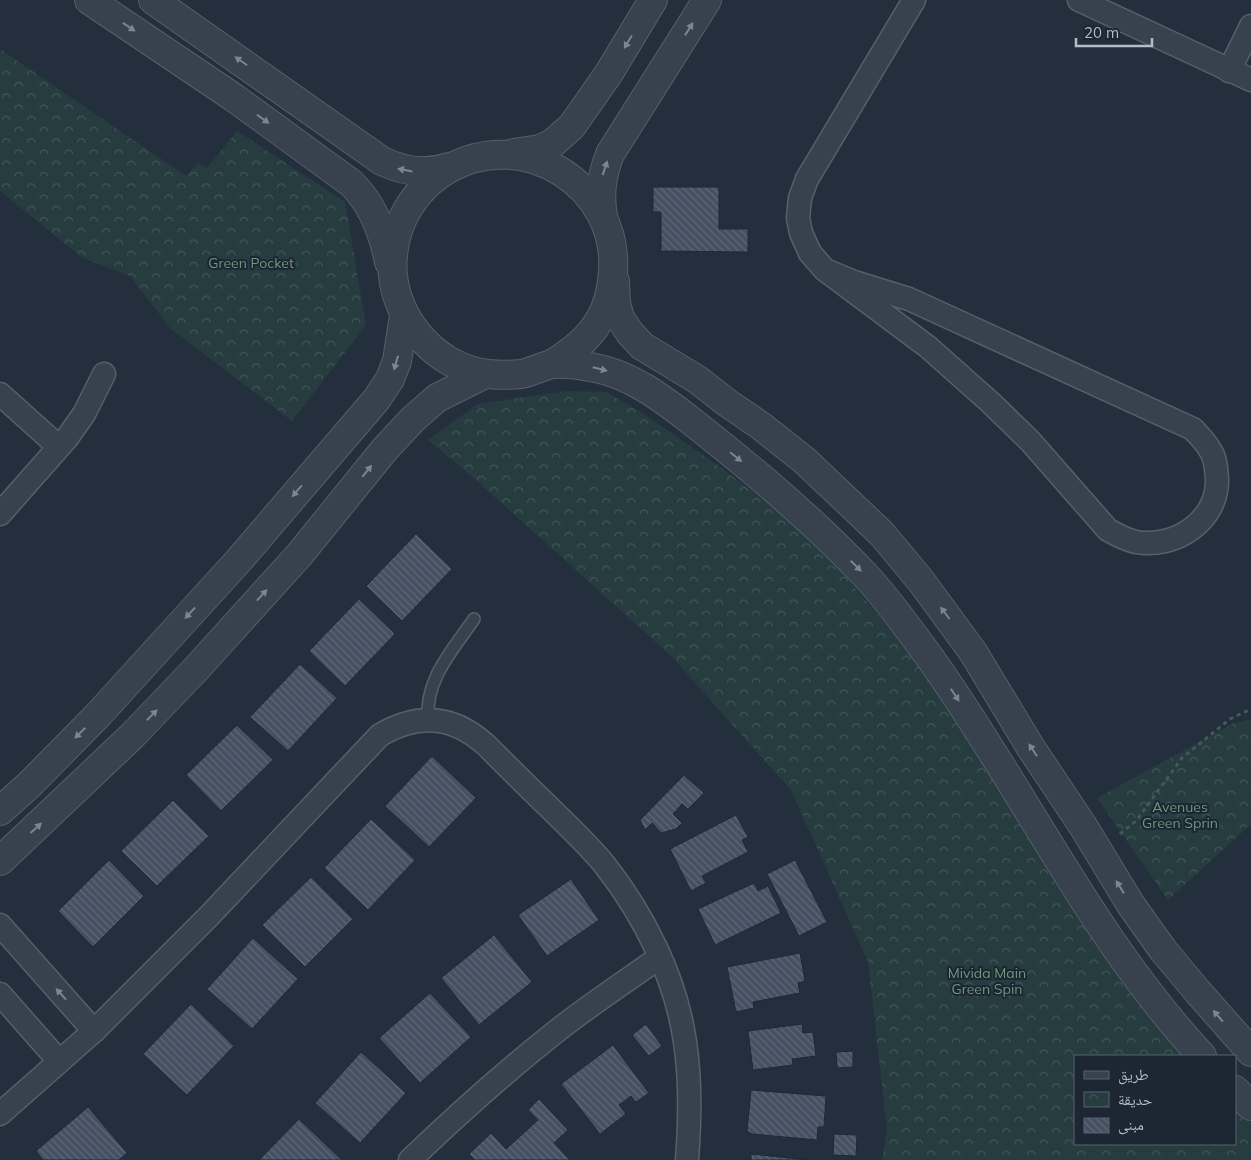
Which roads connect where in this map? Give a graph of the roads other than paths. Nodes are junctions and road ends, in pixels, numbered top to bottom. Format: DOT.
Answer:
graph roads {
  1 [pos="89,0"];
  2 [pos="153,0"];
  3 [pos="653,0"];
  4 [pos="707,0"];
  5 [pos="914,0"];
  6 [pos="1079,0"];
  7 [pos="178,17"];
  8 [pos="1251,26"];
  9 [pos="155,45"];
  10 [pos="1229,71"];
  11 [pos="1251,80"];
  12 [pos="486,155"];
  13 [pos="453,166"];
  14 [pos="603,216"];
  15 [pos="614,255"];
  16 [pos="825,270"];
  17 [pos="394,283"];
  18 [pos="404,315"];
  19 [pos="552,364"];
  20 [pos="104,374"];
  21 [pos="485,374"];
  22 [pos="0,394"];
  23 [pos="59,447"];
  24 [pos="0,514"];
  25 [pos="474,619"];
  26 [pos="428,720"];
  27 [pos="0,811"];
  28 [pos="0,861"];
  29 [pos="0,925"];
  30 [pos="660,957"];
  31 [pos="0,994"];
  32 [pos="94,1031"];
  33 [pos="1251,1052"];
  34 [pos="1201,1055"];
  35 [pos="59,1061"];
  36 [pos="1236,1091"];
  37 [pos="1251,1106"];
  38 [pos="0,1114"];
  39 [pos="410,1160"];
  40 [pos="687,1160"];
  1 -- 9 [label="street, one-way"];
  2 -- 7 [label="street"];
  3 -- 12 [label="street, one-way"];
  14 -- 4 [label="street, one-way"];
  5 -- 16 [label="street"];
  6 -- 10 [label="street"];
  7 -- 9 [label="street"];
  13 -- 7 [label="street, one-way"];
  8 -- 10 [label="street"];
  9 -- 17 [label="street, one-way"];
  10 -- 11 [label="street"];
  12 -- 13 [label="street"];
  12 -- 14 [label="street"];
  13 -- 17 [label="street"];
  14 -- 15 [label="street"];
  15 -- 19 [label="street"];
  33 -- 15 [label="street, one-way"];
  16 -- 16 [label="street"];
  17 -- 18 [label="street"];
  18 -- 21 [label="street"];
  18 -- 27 [label="street, one-way"];
  19 -- 21 [label="street"];
  19 -- 34 [label="street, one-way"];
  20 -- 23 [label="street"];
  28 -- 21 [label="street, one-way"];
  22 -- 23 [label="street"];
  23 -- 24 [label="street"];
  25 -- 26 [label="lane"];
  26 -- 30 [label="street"];
  26 -- 32 [label="street"];
  32 -- 29 [label="street, one-way"];
  30 -- 39 [label="street"];
  30 -- 40 [label="street"];
  31 -- 35 [label="street"];
  32 -- 35 [label="street"];
  35 -- 38 [label="street"];
  36 -- 37 [label="street"];
}
